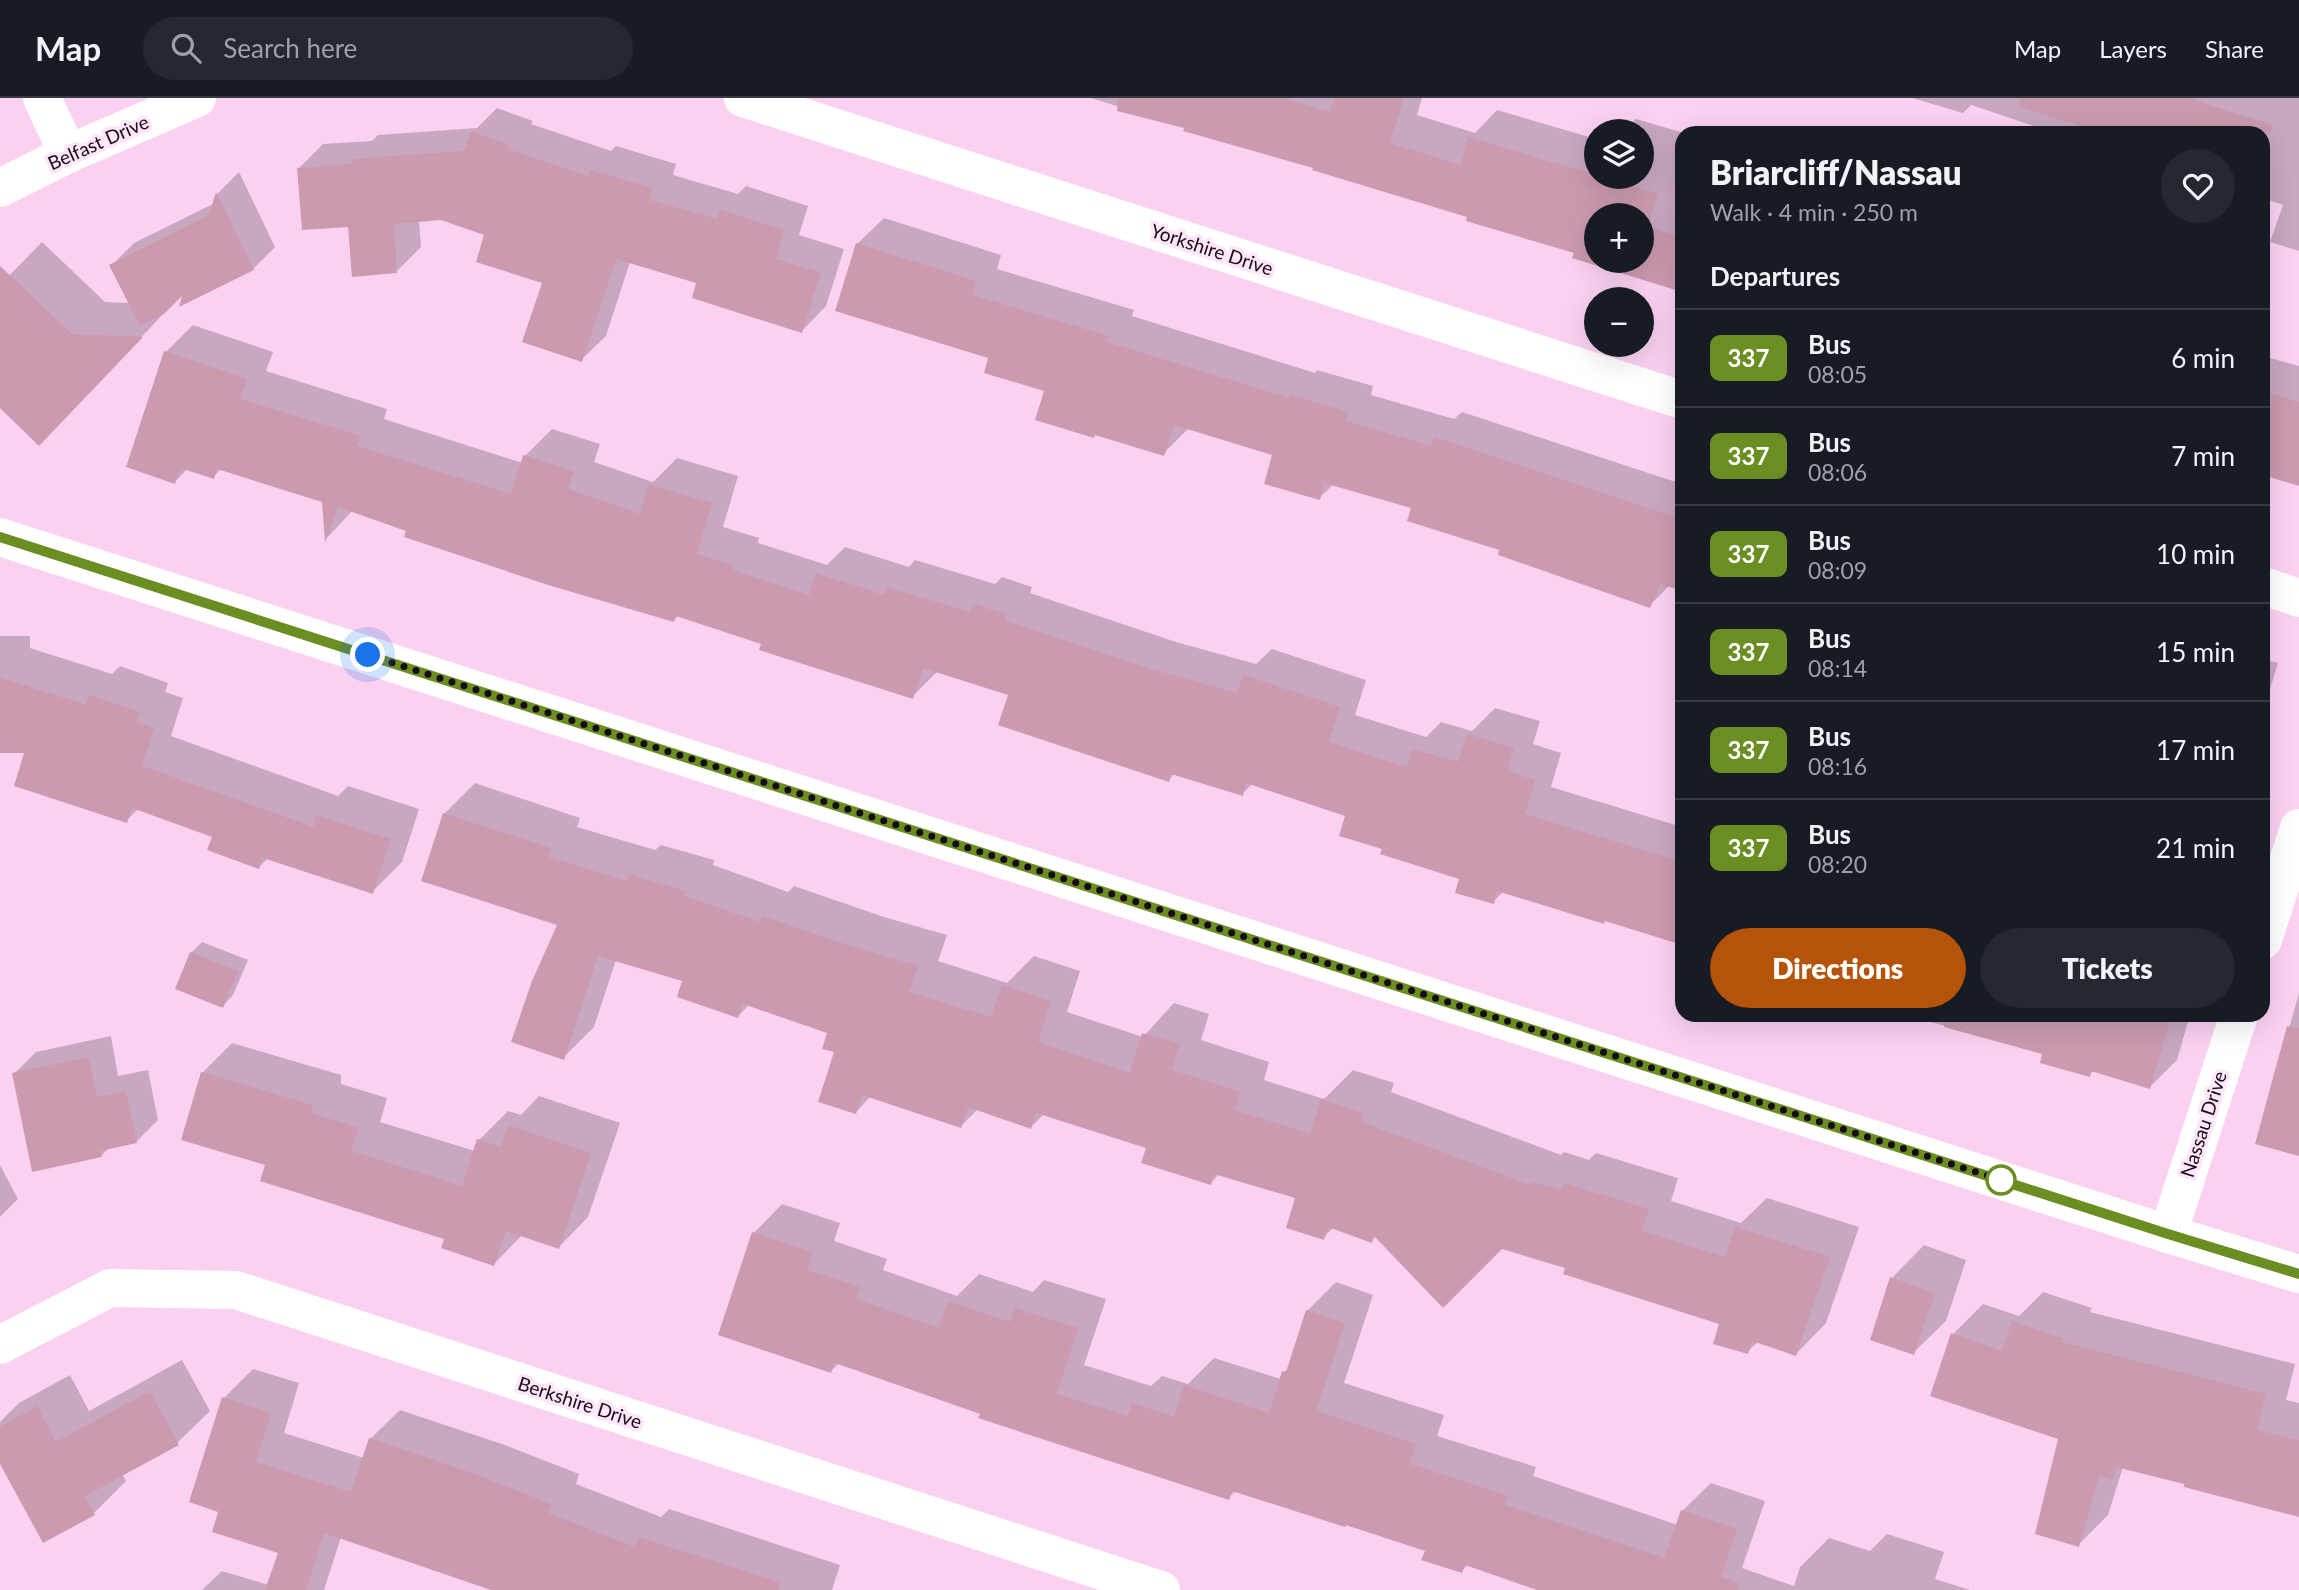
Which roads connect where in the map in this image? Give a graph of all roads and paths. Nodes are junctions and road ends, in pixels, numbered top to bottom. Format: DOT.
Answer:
graph roads {
  1 [pos="43,98"];
  2 [pos="197,98"];
  3 [pos="743,98"];
  4 [pos="68,154"];
  5 [pos="0,188"];
  6 [pos="1675,398"];
  7 [pos="0,537"];
  8 [pos="2270,588"];
  9 [pos="2299,598"];
  10 [pos="2299,828"];
  11 [pos="2270,918"];
  12 [pos="2237,1022"];
  13 [pos="2168,1234"];
  14 [pos="2299,1274"];
  15 [pos="0,1345"];
  16 [pos="1161,1590"];
  1 -- 4 [label="street"];
  2 -- 4 [label="street, Belfast Drive"];
  3 -- 6 [label="street, Yorkshire Drive"];
  4 -- 5 [label="street, Belfast Drive"];
  7 -- 13 [label="street"];
  8 -- 9 [label="street"];
  10 -- 11 [label="street"];
  12 -- 13 [label="street, Nassau Drive"];
  13 -- 14 [label="street"];
  15 -- 16 [label="street, Berkshire Drive"];
}
